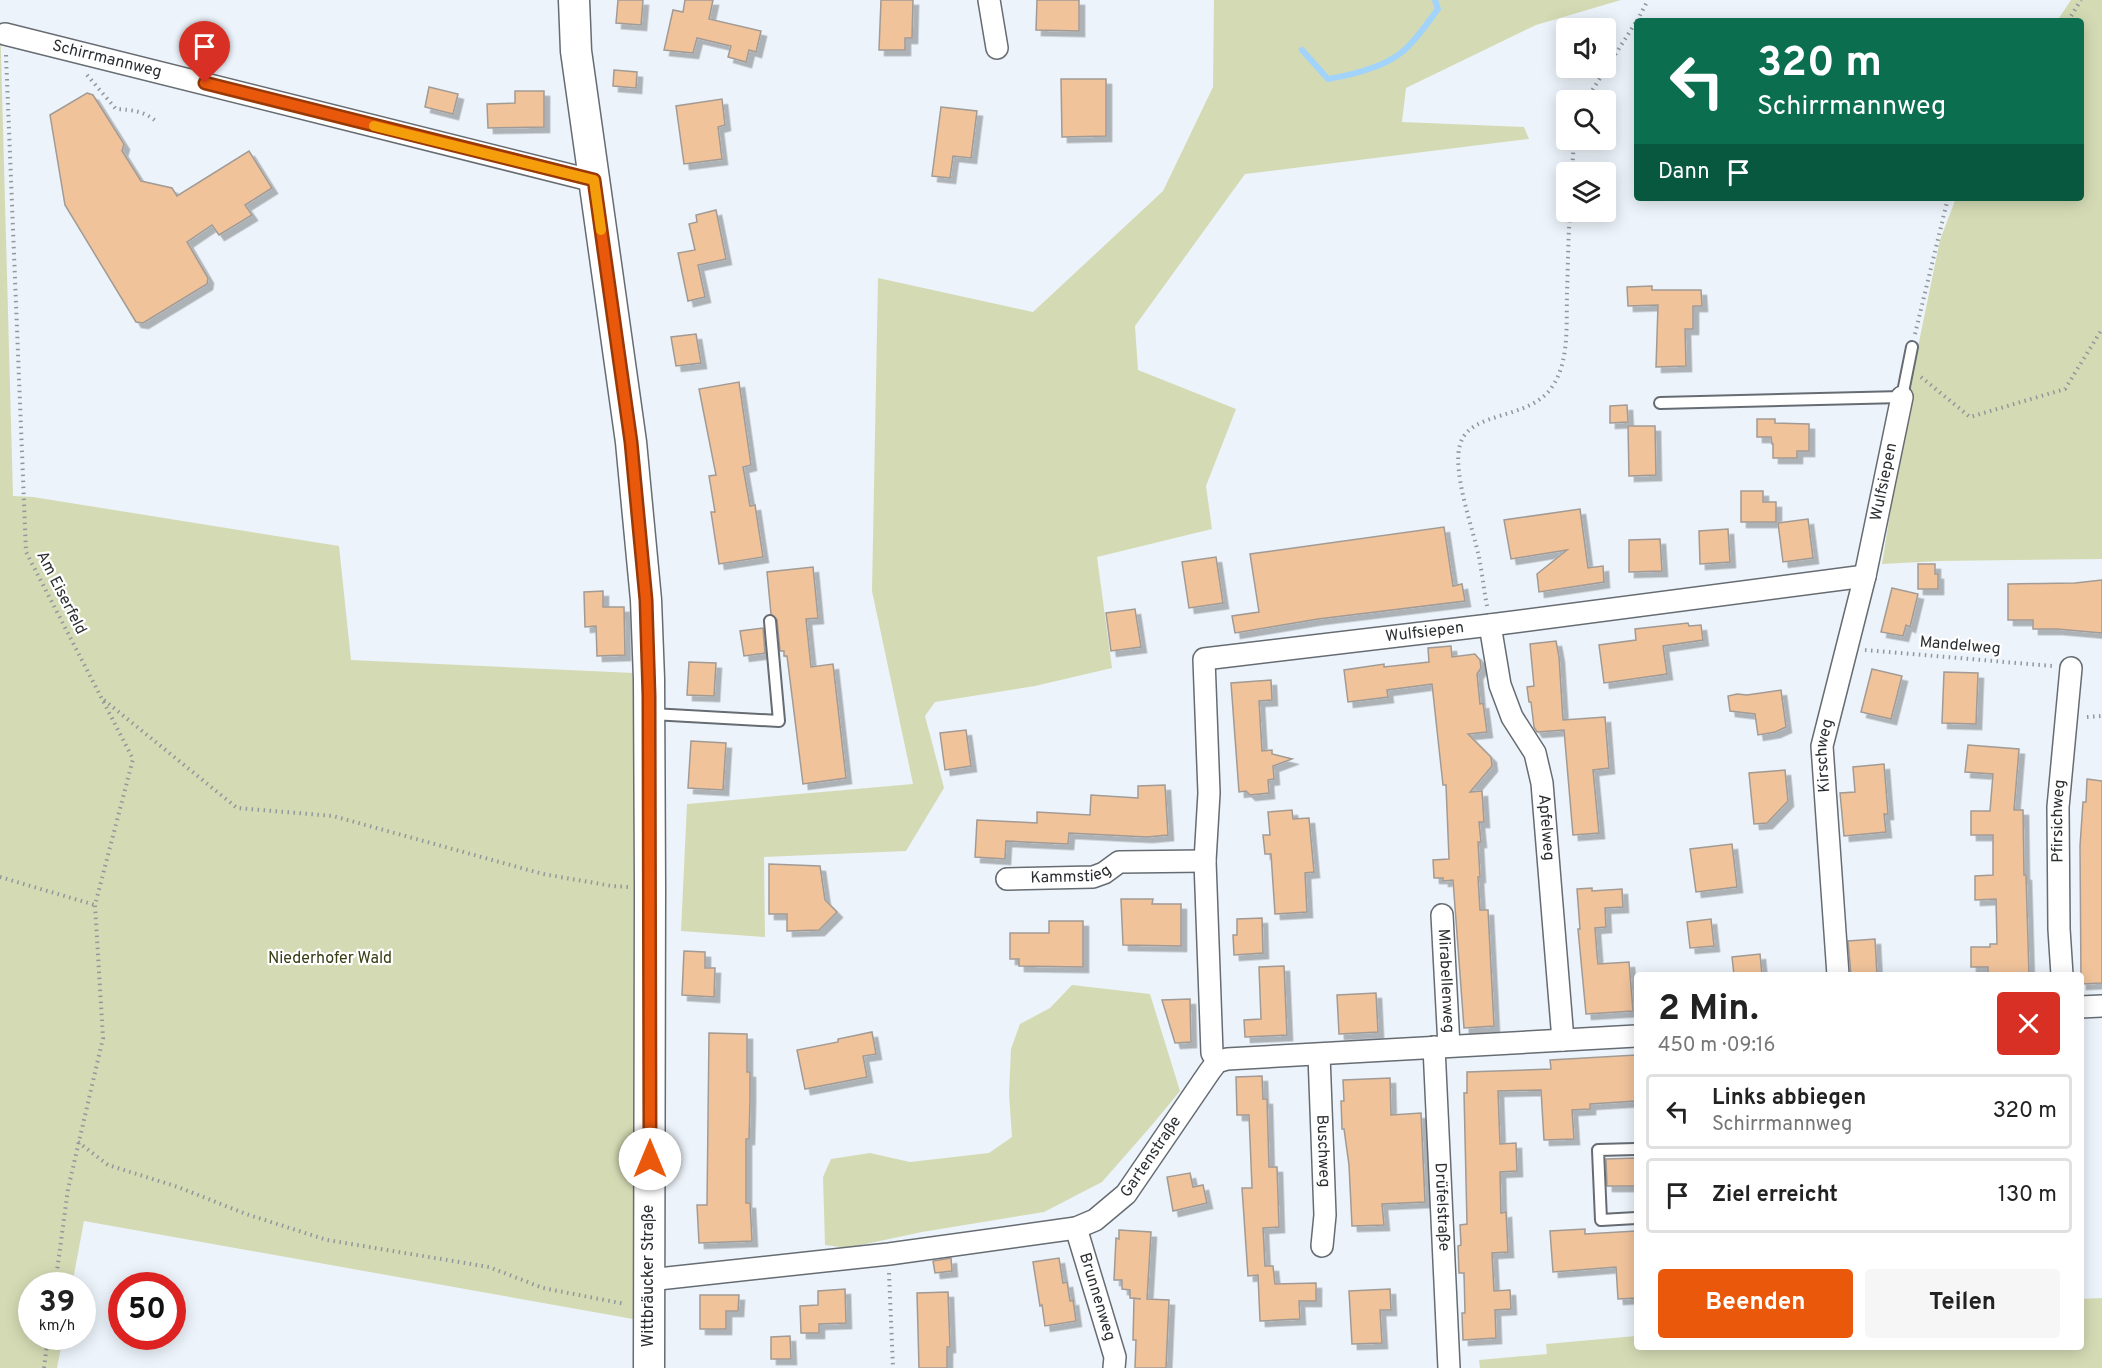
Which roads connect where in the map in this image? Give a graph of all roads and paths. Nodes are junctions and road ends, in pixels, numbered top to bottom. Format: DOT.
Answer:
graph roads {
  1 [pos="574,0"];
  2 [pos="989,0"];
  3 [pos="1648,0"];
  4 [pos="2081,0"];
  5 [pos="1639,18"];
  6 [pos="2070,18"];
  7 [pos="1634,27"];
  8 [pos="5,33"];
  9 [pos="997,48"];
  10 [pos="82,71"];
  11 [pos="1593,90"];
  12 [pos="158,123"];
  13 [pos="594,180"];
  14 [pos="1947,201"];
  15 [pos="1570,222"];
  16 [pos="2102,328"];
  17 [pos="1912,347"];
  18 [pos="1908,367"];
  19 [pos="1902,397"];
  20 [pos="1660,403"];
  21 [pos="1865,576"];
  22 [pos="770,621"];
  23 [pos="1490,625"];
  24 [pos="1847,648"];
  25 [pos="2071,668"];
  26 [pos="101,698"];
  27 [pos="649,714"];
  28 [pos="1205,861"];
  29 [pos="0,877"];
  30 [pos="1007,879"];
  31 [pos="650,888"];
  32 [pos="95,905"];
  33 [pos="1442,915"];
  34 [pos="1838,972"];
  35 [pos="2062,972"];
  36 [pos="2102,1006"];
  37 [pos="2084,1007"];
  38 [pos="1634,1036"];
  39 [pos="1563,1040"];
  40 [pos="1442,1046"];
  41 [pos="1318,1055"];
  42 [pos="1217,1062"];
  43 [pos="78,1142"];
  44 [pos="1634,1149"];
  45 [pos="1634,1218"];
  46 [pos="1076,1228"];
  47 [pos="1322,1246"];
  48 [pos="889,1254"];
  49 [pos="57,1272"];
  50 [pos="649,1280"];
  51 [pos="649,1309"];
  52 [pos="46,1350"];
  53 [pos="44,1368"];
  54 [pos="649,1368"];
  55 [pos="893,1368"];
  56 [pos="1114,1368"];
  57 [pos="1449,1368"];
  1 -- 13 [label="main road, Wittbräucker Straße"];
  2 -- 9 [label="street"];
  3 -- 5 [label="path"];
  4 -- 6 [label="path"];
  7 -- 11 [label="path"];
  8 -- 13 [label="street, Schirrmannweg"];
  8 -- 26 [label="path, Am Eiserfeld"];
  10 -- 12 [label="path"];
  13 -- 27 [label="main road, Wittbräucker Straße"];
  14 -- 17 [label="path"];
  15 -- 23 [label="path"];
  16 -- 18 [label="path"];
  17 -- 18 [label="lane, Wulfsiepen"];
  18 -- 19 [label="lane, Wulfsiepen"];
  19 -- 20 [label="lane"];
  19 -- 21 [label="street, Wulfsiepen"];
  21 -- 23 [label="street, Wulfsiepen"];
  21 -- 24 [label="street, Kirschweg"];
  22 -- 27 [label="lane"];
  23 -- 28 [label="street, Wulfsiepen"];
  23 -- 39 [label="street, Apfelweg"];
  24 -- 25 [label="path, Mandelweg"];
  24 -- 34 [label="street, Kirschweg"];
  25 -- 35 [label="street, Pfirsichweg"];
  26 -- 31 [label="path"];
  26 -- 32 [label="path, Am Eiserfeld"];
  27 -- 31 [label="main road, Wittbräucker Straße"];
  28 -- 30 [label="street, Kammstieg"];
  28 -- 42 [label="street, Wulfsiepen"];
  29 -- 32 [label="path"];
  31 -- 50 [label="main road, Wittbräucker Straße"];
  32 -- 43 [label="path, Am Eiserfeld"];
  33 -- 40 [label="street, Mirabellenweg"];
  36 -- 37 [label="street"];
  38 -- 39 [label="street"];
  39 -- 40 [label="street"];
  40 -- 41 [label="street"];
  40 -- 57 [label="street, Drüfelstraße"];
  41 -- 42 [label="street"];
  41 -- 47 [label="street, Buschweg"];
  42 -- 46 [label="street, Gartenstraße"];
  43 -- 49 [label="path, Am Eiserfeld"];
  43 -- 51 [label="path"];
  44 -- 45 [label="lane"];
  46 -- 48 [label="street, Gartenstraße"];
  46 -- 56 [label="street, Brunnenweg"];
  48 -- 50 [label="street, Gartenstraße"];
  48 -- 55 [label="path"];
  50 -- 51 [label="main road, Wittbräucker Straße"];
  51 -- 54 [label="main road, Wittbräucker Straße"];
  52 -- 53 [label="path"];
}
